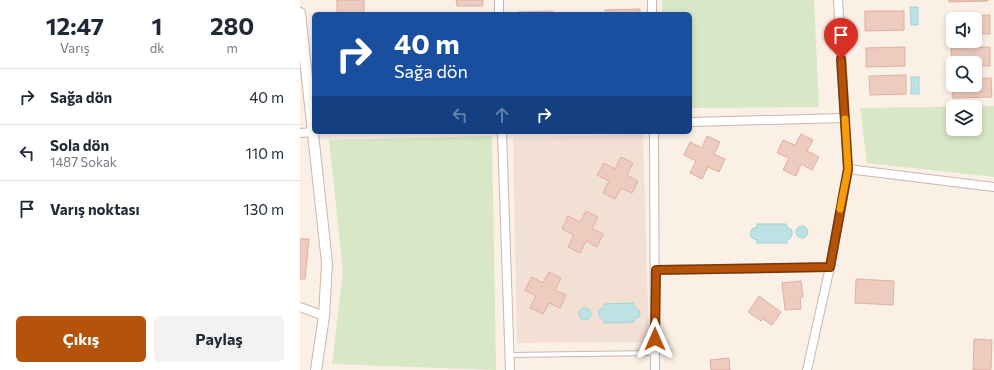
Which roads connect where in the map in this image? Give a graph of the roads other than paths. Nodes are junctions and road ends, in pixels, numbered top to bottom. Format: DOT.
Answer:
graph roads {
  1 [pos="499,0"];
  2 [pos="652,0"];
  3 [pos="838,0"];
  4 [pos="499,12"];
  5 [pos="652,12"];
  6 [pos="300,13"];
  7 [pos="845,118"];
  8 [pos="692,122"];
  9 [pos="312,123"];
  10 [pos="312,132"];
  11 [pos="300,133"];
  12 [pos="313,134"];
  13 [pos="502,134"];
  14 [pos="654,134"];
  15 [pos="848,169"];
  16 [pos="994,188"];
  17 [pos="830,267"];
  18 [pos="656,270"];
  19 [pos="300,307"];
  20 [pos="324,316"];
  21 [pos="655,353"];
  22 [pos="510,355"];
  23 [pos="316,370"];
  24 [pos="510,370"];
  25 [pos="655,370"];
  26 [pos="807,370"];
  1 -- 4 [label="street"];
  2 -- 5 [label="street"];
  3 -- 7 [label="street"];
  6 -- 9 [label="street"];
  7 -- 8 [label="street"];
  7 -- 15 [label="street"];
  10 -- 11 [label="street"];
  12 -- 20 [label="street"];
  13 -- 22 [label="street"];
  14 -- 18 [label="street"];
  15 -- 16 [label="street"];
  15 -- 17 [label="street"];
  17 -- 18 [label="lane"];
  17 -- 26 [label="street"];
  18 -- 21 [label="street"];
  19 -- 20 [label="street"];
  20 -- 23 [label="street"];
  21 -- 22 [label="lane"];
  21 -- 25 [label="street"];
  22 -- 24 [label="street"];
}
